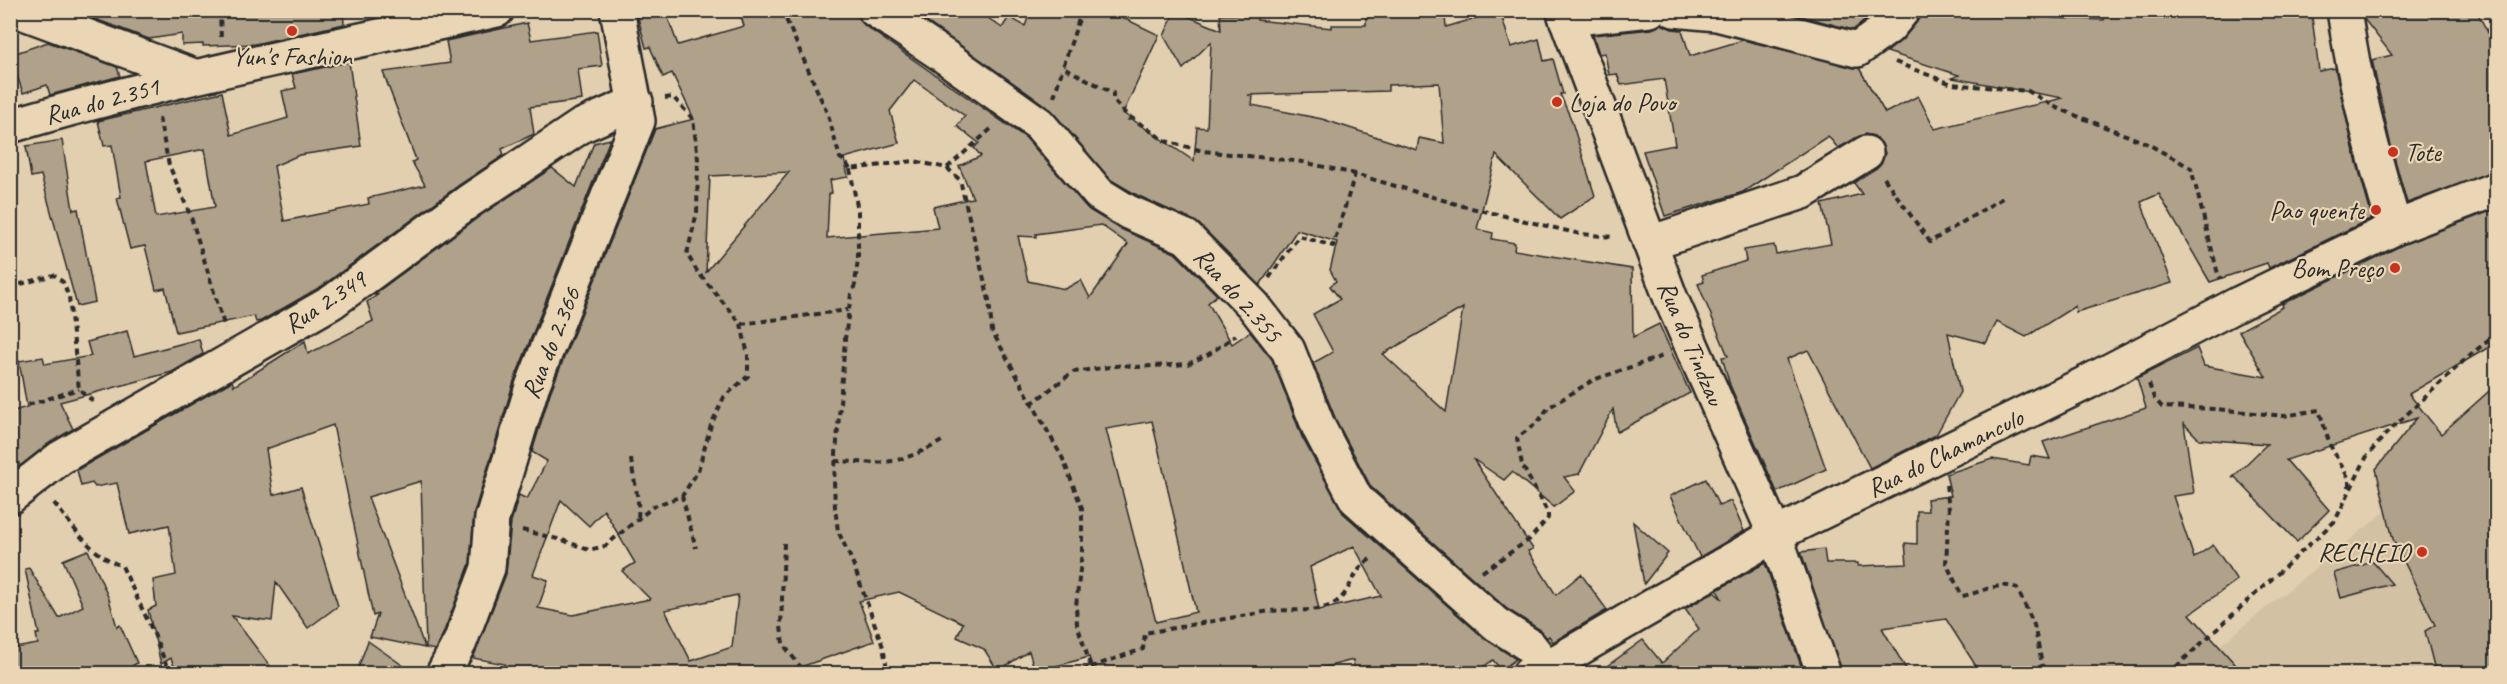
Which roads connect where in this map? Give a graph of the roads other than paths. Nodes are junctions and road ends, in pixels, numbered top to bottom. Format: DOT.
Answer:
graph roads {
  1 [pos="16,10"];
  2 [pos="497,10"];
  3 [pos="617,10"];
  4 [pos="875,10"];
  5 [pos="1650,10"];
  6 [pos="1674,10"];
  7 [pos="1903,10"];
  8 [pos="2344,10"];
  9 [pos="1564,15"];
  10 [pos="194,76"];
  11 [pos="636,102"];
  12 [pos="10,126"];
  13 [pos="1866,153"];
  14 [pos="2496,189"];
  15 [pos="2395,228"];
  16 [pos="1648,236"];
  17 [pos="10,497"];
  18 [pos="1775,535"];
  19 [pos="1542,671"];
  20 [pos="443,674"];
  21 [pos="1824,674"];
  1 -- 10 [label="street"];
  2 -- 10 [label="street, Rua do 2.351"];
  3 -- 11 [label="street, Rua do 2.366"];
  4 -- 19 [label="street, Rua do 2.355"];
  5 -- 9 [label="street"];
  6 -- 7 [label="street"];
  8 -- 15 [label="street"];
  9 -- 16 [label="street, Rua do Tindzau"];
  10 -- 12 [label="street, Rua do 2.351"];
  11 -- 17 [label="street, Rua 2.349"];
  11 -- 20 [label="street, Rua do 2.366"];
  13 -- 16 [label="street"];
  14 -- 15 [label="street"];
  15 -- 18 [label="street, Rua do Chamanculo"];
  16 -- 18 [label="street, Rua do Tindzau"];
  18 -- 19 [label="street, Rua do Chamanculo"];
  18 -- 21 [label="street, Rua do Tindzau"];
}
